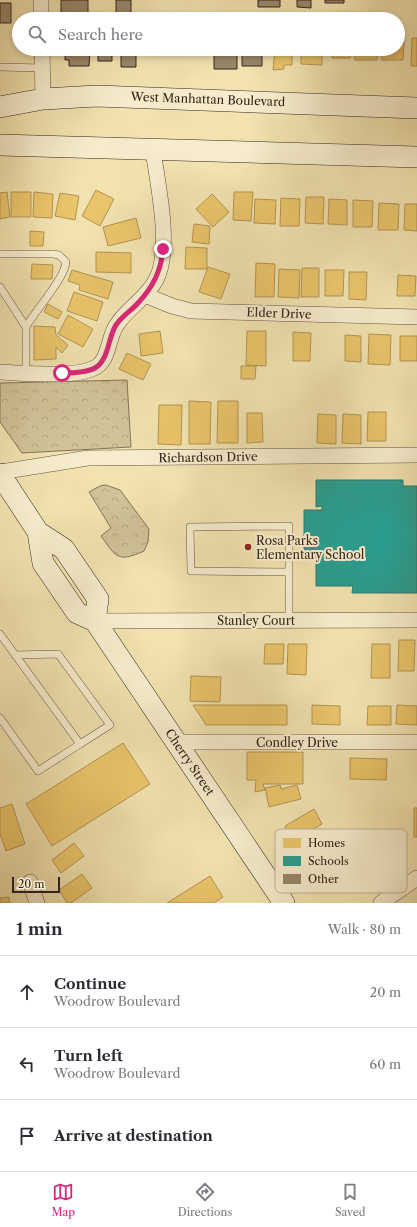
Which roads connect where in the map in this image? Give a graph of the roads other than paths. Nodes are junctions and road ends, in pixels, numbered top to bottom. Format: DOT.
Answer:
graph roads {
  1 [pos="41,0"];
  2 [pos="42,12"];
  3 [pos="42,56"];
  4 [pos="0,67"];
  5 [pos="42,68"];
  6 [pos="43,99"];
  7 [pos="0,107"];
  8 [pos="417,108"];
  9 [pos="0,145"];
  10 [pos="153,151"];
  11 [pos="417,157"];
  12 [pos="0,254"];
  13 [pos="0,287"];
  14 [pos="145,295"];
  15 [pos="417,317"];
  16 [pos="26,327"];
  17 [pos="0,372"];
  18 [pos="26,373"];
  19 [pos="417,455"];
  20 [pos="0,473"];
  21 [pos="289,572"];
  22 [pos="289,620"];
  23 [pos="417,620"];
  24 [pos="95,621"];
  25 [pos="0,634"];
  26 [pos="15,655"];
  27 [pos="0,718"];
  28 [pos="177,742"];
  29 [pos="417,742"];
  30 [pos="80,744"];
  31 [pos="417,878"];
  32 [pos="30,882"];
  33 [pos="407,885"];
  34 [pos="275,889"];
  35 [pos="277,893"];
  36 [pos="395,893"];
  37 [pos="37,903"];
  38 [pos="284,903"];
  39 [pos="381,903"];
  1 -- 2 [label="street"];
  3 -- 5 [label="street"];
  4 -- 5 [label="lane"];
  5 -- 6 [label="street"];
  6 -- 7 [label="main road, West Manhattan Boulevard"];
  6 -- 8 [label="main road, West Manhattan Boulevard"];
  9 -- 10 [label="main road"];
  10 -- 11 [label="main road"];
  10 -- 14 [label="street"];
  12 -- 16 [label="lane"];
  13 -- 16 [label="lane"];
  14 -- 15 [label="street, Elder Drive"];
  14 -- 18 [label="street"];
  16 -- 18 [label="lane"];
  17 -- 18 [label="street"];
  19 -- 20 [label="street, Richardson Drive"];
  20 -- 24 [label="main road"];
  21 -- 21 [label="lane"];
  21 -- 22 [label="lane"];
  22 -- 23 [label="street, Stanley Court"];
  22 -- 24 [label="street, Stanley Court"];
  24 -- 28 [label="main road, Cherry Street"];
  25 -- 26 [label="lane"];
  26 -- 30 [label="lane"];
  26 -- 30 [label="lane"];
  27 -- 30 [label="lane"];
  28 -- 29 [label="street, Condley Drive"];
  28 -- 34 [label="main road, Cherry Street"];
  31 -- 33 [label="street"];
  32 -- 37 [label="street"];
  35 -- 38 [label="main road, Cherry Street"];
  36 -- 39 [label="street"];
}
